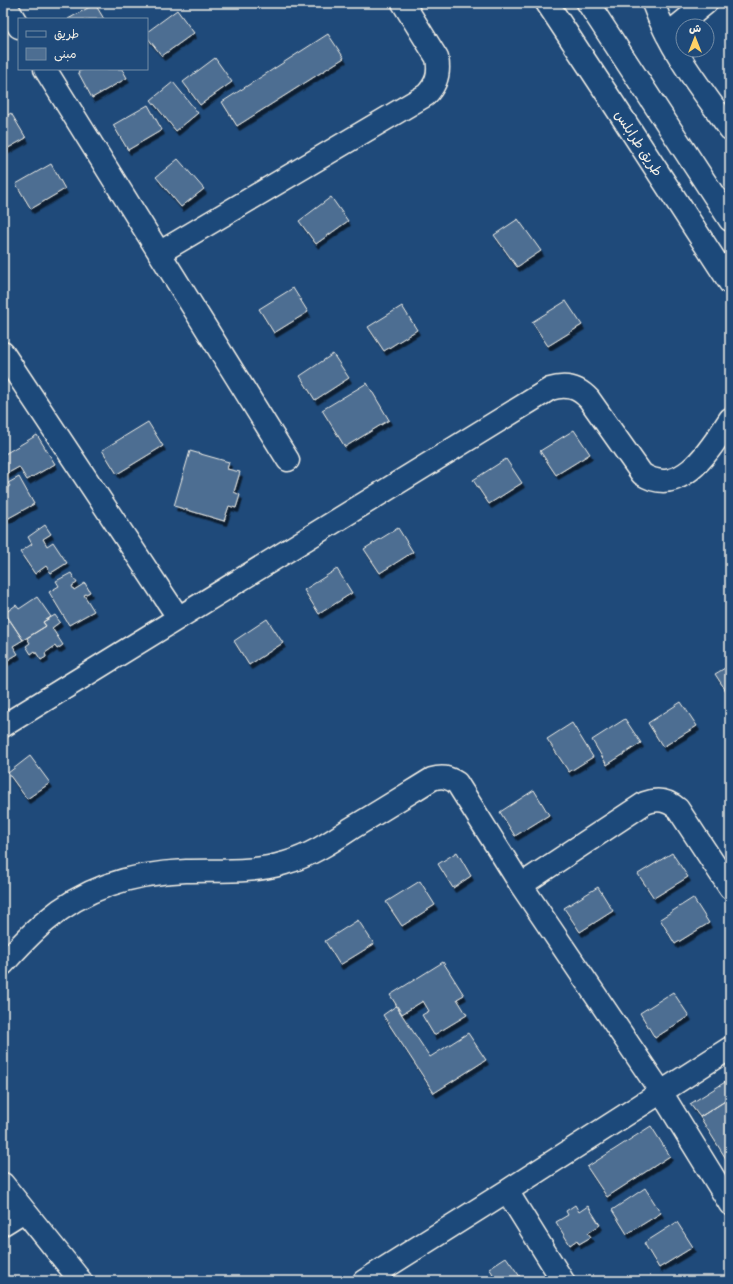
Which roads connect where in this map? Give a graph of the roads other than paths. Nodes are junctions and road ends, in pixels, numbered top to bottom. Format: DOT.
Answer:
graph roads {
  1 [pos="403,3"];
  2 [pos="546,3"];
  3 [pos="588,3"];
  4 [pos="653,3"];
  5 [pos="706,3"];
  6 [pos="7,6"];
  7 [pos="18,25"];
  8 [pos="667,35"];
  9 [pos="46,70"];
  10 [pos="730,129"];
  11 [pos="730,220"];
  12 [pos="159,253"];
  13 [pos="730,283"];
  14 [pos="5,362"];
  15 [pos="730,419"];
  16 [pos="288,460"];
  17 [pos="178,617"];
  18 [pos="6,717"];
  19 [pos="521,885"];
  20 [pos="730,888"];
  21 [pos="3,964"];
  22 [pos="730,1048"];
  23 [pos="661,1092"];
  24 [pos="3,1184"];
  25 [pos="507,1191"];
  26 [pos="730,1204"];
  27 [pos="24,1211"];
  28 [pos="3,1224"];
  29 [pos="81,1281"];
  30 [pos="364,1281"];
  31 [pos="563,1281"];
  1 -- 12 [label="main road"];
  2 -- 13 [label="main road, طريق طرابلس"];
  3 -- 11 [label="main road"];
  4 -- 8 [label="main road"];
  5 -- 8 [label="main road"];
  6 -- 7 [label="main road"];
  8 -- 10 [label="main road"];
  9 -- 12 [label="main road"];
  12 -- 16 [label="main road"];
  14 -- 17 [label="main road"];
  15 -- 17 [label="main road"];
  17 -- 18 [label="main road"];
  19 -- 20 [label="main road"];
  19 -- 21 [label="main road"];
  19 -- 23 [label="main road"];
  22 -- 23 [label="main road"];
  23 -- 25 [label="main road"];
  23 -- 26 [label="main road"];
  24 -- 27 [label="main road"];
  25 -- 30 [label="main road"];
  25 -- 31 [label="main road"];
  27 -- 28 [label="main road"];
  27 -- 29 [label="main road"];
}
